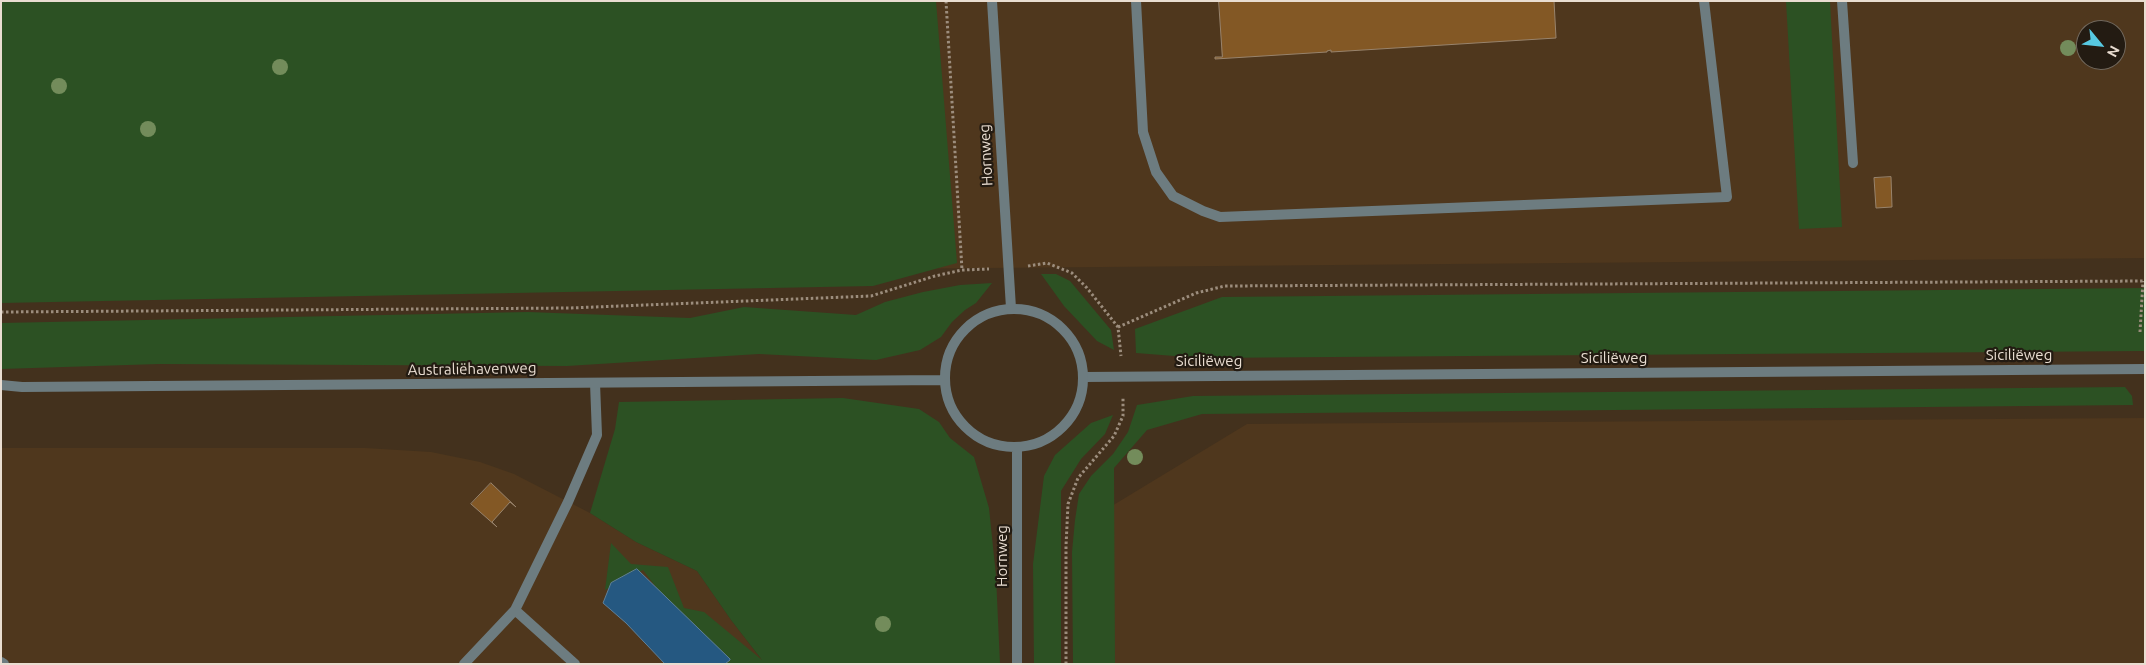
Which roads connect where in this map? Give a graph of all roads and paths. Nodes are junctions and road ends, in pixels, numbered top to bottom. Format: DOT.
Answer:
graph roads {
  1 [pos="946,1"];
  2 [pos="992,1"];
  3 [pos="1136,1"];
  4 [pos="1704,1"];
  5 [pos="1842,1"];
  6 [pos="1853,163"];
  7 [pos="1007,269"];
  8 [pos="962,270"];
  9 [pos="2144,281"];
  10 [pos="1011,308"];
  11 [pos="1,312"];
  12 [pos="1118,327"];
  13 [pos="2140,332"];
  14 [pos="2145,369"];
  15 [pos="1084,377"];
  16 [pos="1123,377"];
  17 [pos="944,380"];
  18 [pos="595,383"];
  19 [pos="1,385"];
  20 [pos="1017,448"];
  21 [pos="514,610"];
  22 [pos="464,664"];
  23 [pos="575,664"];
  24 [pos="1017,664"];
  25 [pos="1066,664"];
  1 -- 8 [label="path"];
  2 -- 7 [label="street, Hornweg"];
  3 -- 4 [label="street"];
  5 -- 6 [label="street"];
  7 -- 8 [label="path"];
  7 -- 10 [label="street, Hornweg"];
  7 -- 12 [label="path"];
  8 -- 11 [label="path"];
  9 -- 12 [label="path"];
  9 -- 13 [label="path"];
  10 -- 15 [label="street"];
  10 -- 17 [label="street"];
  12 -- 16 [label="path"];
  14 -- 16 [label="street, Siciliëweg"];
  15 -- 16 [label="street, Siciliëweg"];
  15 -- 20 [label="street"];
  16 -- 25 [label="path"];
  17 -- 18 [label="street, Australiëhavenweg"];
  17 -- 20 [label="street"];
  18 -- 19 [label="street, Australiëhavenweg"];
  18 -- 21 [label="street"];
  20 -- 24 [label="street, Hornweg"];
  21 -- 22 [label="street"];
  21 -- 23 [label="street"];
}
